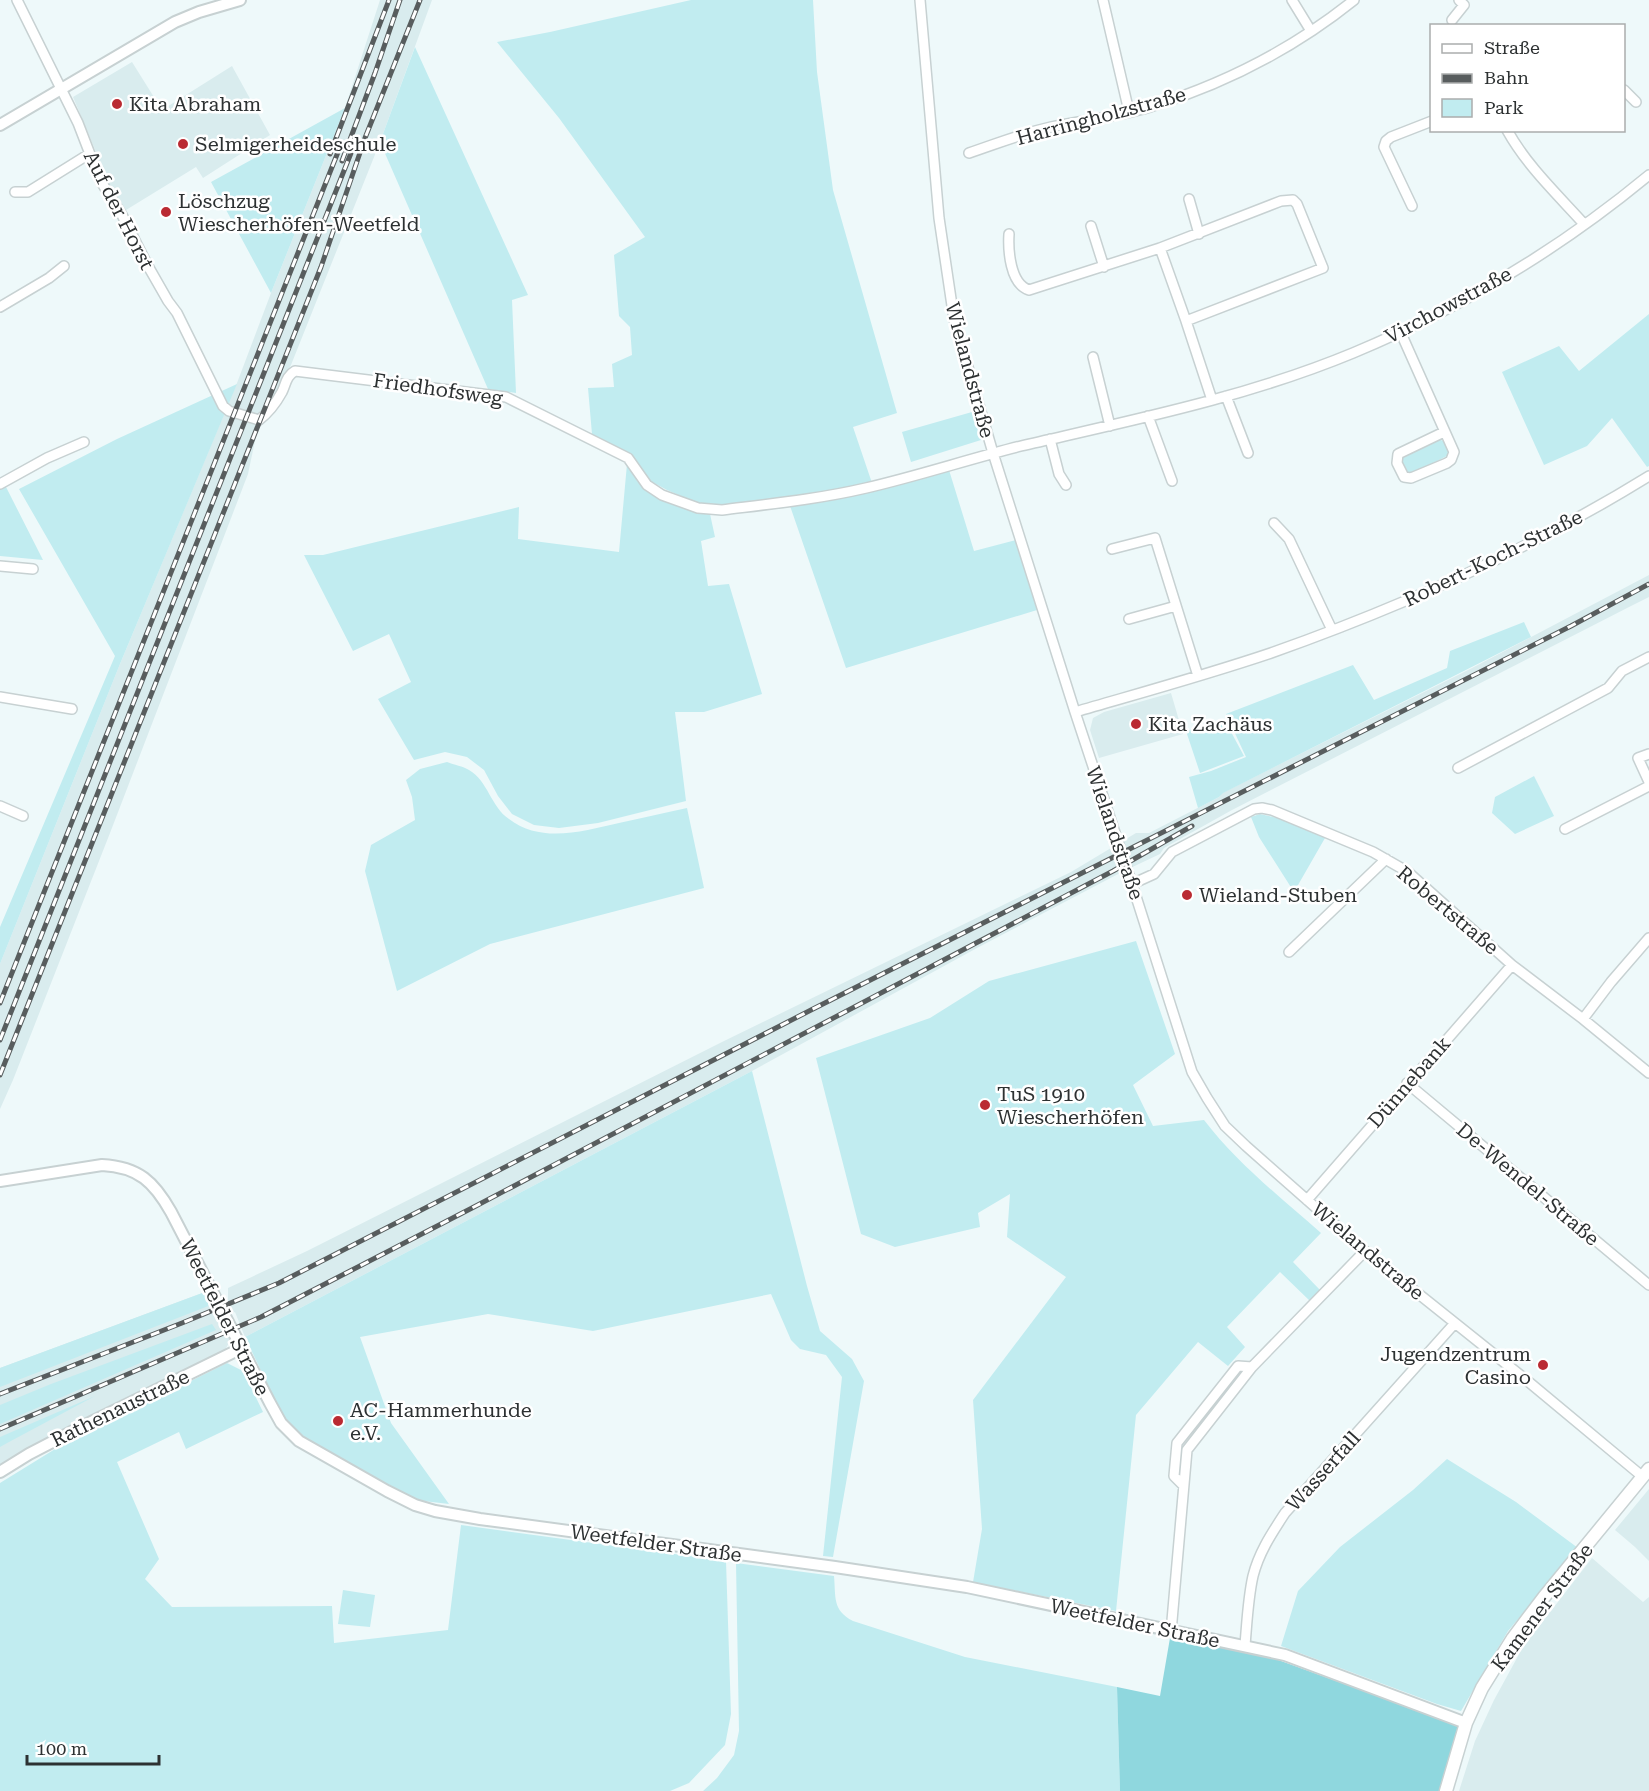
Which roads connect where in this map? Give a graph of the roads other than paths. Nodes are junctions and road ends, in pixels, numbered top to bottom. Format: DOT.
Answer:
graph roads {
  1 [pos="17,0"];
  2 [pos="240,0"];
  3 [pos="920,0"];
  4 [pos="1103,0"];
  5 [pos="1292,0"];
  6 [pos="1354,0"];
  7 [pos="1465,2"];
  8 [pos="1452,20"];
  9 [pos="1311,32"];
  10 [pos="62,90"];
  11 [pos="1625,92"];
  12 [pos="1636,102"];
  13 [pos="1130,112"];
  14 [pos="1430,121"];
  15 [pos="0,125"];
  16 [pos="1508,132"];
  17 [pos="969,153"];
  18 [pos="89,154"];
  19 [pos="1649,175"];
  20 [pos="15,192"];
  21 [pos="1189,198"];
  22 [pos="1412,206"];
  23 [pos="1584,224"];
  24 [pos="1091,226"];
  25 [pos="1009,234"];
  26 [pos="1198,234"];
  27 [pos="1160,248"];
  28 [pos="64,266"];
  29 [pos="1104,267"];
  30 [pos="0,306"];
  31 [pos="1186,321"];
  32 [pos="1400,331"];
  33 [pos="1093,357"];
  34 [pos="212,384"];
  35 [pos="1226,396"];
  36 [pos="1212,400"];
  37 [pos="1148,416"];
  38 [pos="1110,426"];
  39 [pos="1444,432"];
  40 [pos="1050,439"];
  41 [pos="84,442"];
  42 [pos="993,453"];
  43 [pos="1248,453"];
  44 [pos="1649,476"];
  45 [pos="1172,481"];
  46 [pos="0,484"];
  47 [pos="1066,485"];
  48 [pos="1274,524"];
  49 [pos="1112,549"];
  50 [pos="0,566"];
  51 [pos="33,569"];
  52 [pos="1176,606"];
  53 [pos="1129,619"];
  54 [pos="1332,630"];
  55 [pos="1649,657"];
  56 [pos="1198,676"];
  57 [pos="0,697"];
  58 [pos="72,709"];
  59 [pos="1075,712"];
  60 [pos="1649,754"];
  61 [pos="1458,768"];
  62 [pos="1649,784"];
  63 [pos="0,806"];
  64 [pos="23,816"];
  65 [pos="1565,829"];
  66 [pos="1386,859"];
  67 [pos="1132,884"];
  68 [pos="1649,938"];
  69 [pos="1289,952"];
  70 [pos="1512,965"];
  71 [pos="1583,1019"];
  72 [pos="1649,1073"];
  73 [pos="1407,1083"];
  74 [pos="0,1181"];
  75 [pos="1307,1200"];
  76 [pos="1365,1251"];
  77 [pos="1649,1285"];
  78 [pos="1455,1323"];
  79 [pos="242,1348"];
  80 [pos="1252,1367"];
  81 [pos="1209,1402"];
  82 [pos="1218,1410"];
  83 [pos="1196,1418"];
  84 [pos="1206,1425"];
  85 [pos="0,1472"];
  86 [pos="1646,1473"];
  87 [pos="1183,1485"];
  88 [pos="1171,1632"];
  89 [pos="1245,1646"];
  90 [pos="1466,1723"];
  91 [pos="1446,1791"];
  1 -- 10 [label="street, Auf der Horst"];
  2 -- 10 [label="street"];
  3 -- 42 [label="street, Wielandstraße"];
  4 -- 13 [label="street"];
  5 -- 9 [label="street"];
  6 -- 9 [label="street, Harringholzstraße"];
  7 -- 8 [label="street"];
  9 -- 13 [label="street, Harringholzstraße"];
  10 -- 15 [label="street"];
  10 -- 18 [label="street, Auf der Horst"];
  11 -- 12 [label="street"];
  13 -- 17 [label="street, Harringholzstraße"];
  14 -- 22 [label="street"];
  16 -- 23 [label="street"];
  18 -- 20 [label="street"];
  18 -- 34 [label="street, Auf der Horst"];
  19 -- 23 [label="street, Virchowstraße"];
  21 -- 26 [label="street"];
  23 -- 32 [label="street, Virchowstraße"];
  24 -- 29 [label="street"];
  25 -- 29 [label="street"];
  26 -- 27 [label="street"];
  26 -- 31 [label="street"];
  27 -- 29 [label="street"];
  27 -- 31 [label="street"];
  28 -- 30 [label="street"];
  31 -- 36 [label="street"];
  32 -- 35 [label="street, Virchowstraße"];
  32 -- 39 [label="street"];
  33 -- 38 [label="street"];
  34 -- 42 [label="street, Friedhofsweg"];
  35 -- 36 [label="street, Virchowstraße"];
  35 -- 43 [label="street"];
  36 -- 37 [label="street, Virchowstraße"];
  37 -- 38 [label="street, Virchowstraße"];
  37 -- 45 [label="street"];
  38 -- 40 [label="street, Virchowstraße"];
  39 -- 39 [label="street"];
  40 -- 42 [label="street, Virchowstraße"];
  40 -- 47 [label="street"];
  41 -- 46 [label="street"];
  42 -- 59 [label="street, Wielandstraße"];
  44 -- 54 [label="street, Robert-Koch-Straße"];
  48 -- 54 [label="street"];
  49 -- 52 [label="street"];
  50 -- 51 [label="street"];
  52 -- 53 [label="street"];
  52 -- 56 [label="street"];
  54 -- 56 [label="street, Robert-Koch-Straße"];
  55 -- 61 [label="street"];
  56 -- 59 [label="street, Robert-Koch-Straße"];
  57 -- 58 [label="street"];
  59 -- 67 [label="street, Wielandstraße"];
  60 -- 62 [label="street"];
  62 -- 65 [label="street"];
  63 -- 64 [label="street"];
  66 -- 67 [label="street, Robertstraße"];
  66 -- 69 [label="street"];
  66 -- 70 [label="street, Robertstraße"];
  67 -- 75 [label="street, Wielandstraße"];
  68 -- 71 [label="street"];
  70 -- 71 [label="street, Robertstraße"];
  70 -- 73 [label="street, Dünnebank"];
  71 -- 72 [label="street, Robertstraße"];
  73 -- 75 [label="street, Dünnebank"];
  73 -- 77 [label="street, De-Wendel-Straße"];
  74 -- 79 [label="street, Weetfelder Straße"];
  75 -- 76 [label="street, Wielandstraße"];
  76 -- 78 [label="street, Wielandstraße"];
  76 -- 80 [label="street"];
  78 -- 86 [label="street, Wielandstraße"];
  78 -- 89 [label="street, Wasserfall"];
  79 -- 85 [label="street, Rathenaustraße"];
  79 -- 88 [label="street, Weetfelder Straße"];
  80 -- 81 [label="street"];
  80 -- 82 [label="street"];
  81 -- 82 [label="street"];
  81 -- 83 [label="street"];
  82 -- 84 [label="street"];
  83 -- 84 [label="street"];
  83 -- 87 [label="street"];
  84 -- 87 [label="street"];
  86 -- 90 [label="main road, Kamener Straße"];
  87 -- 88 [label="street"];
  88 -- 89 [label="street, Weetfelder Straße"];
  89 -- 90 [label="street, Weetfelder Straße"];
  90 -- 91 [label="main road, Kamener Straße"];
}
